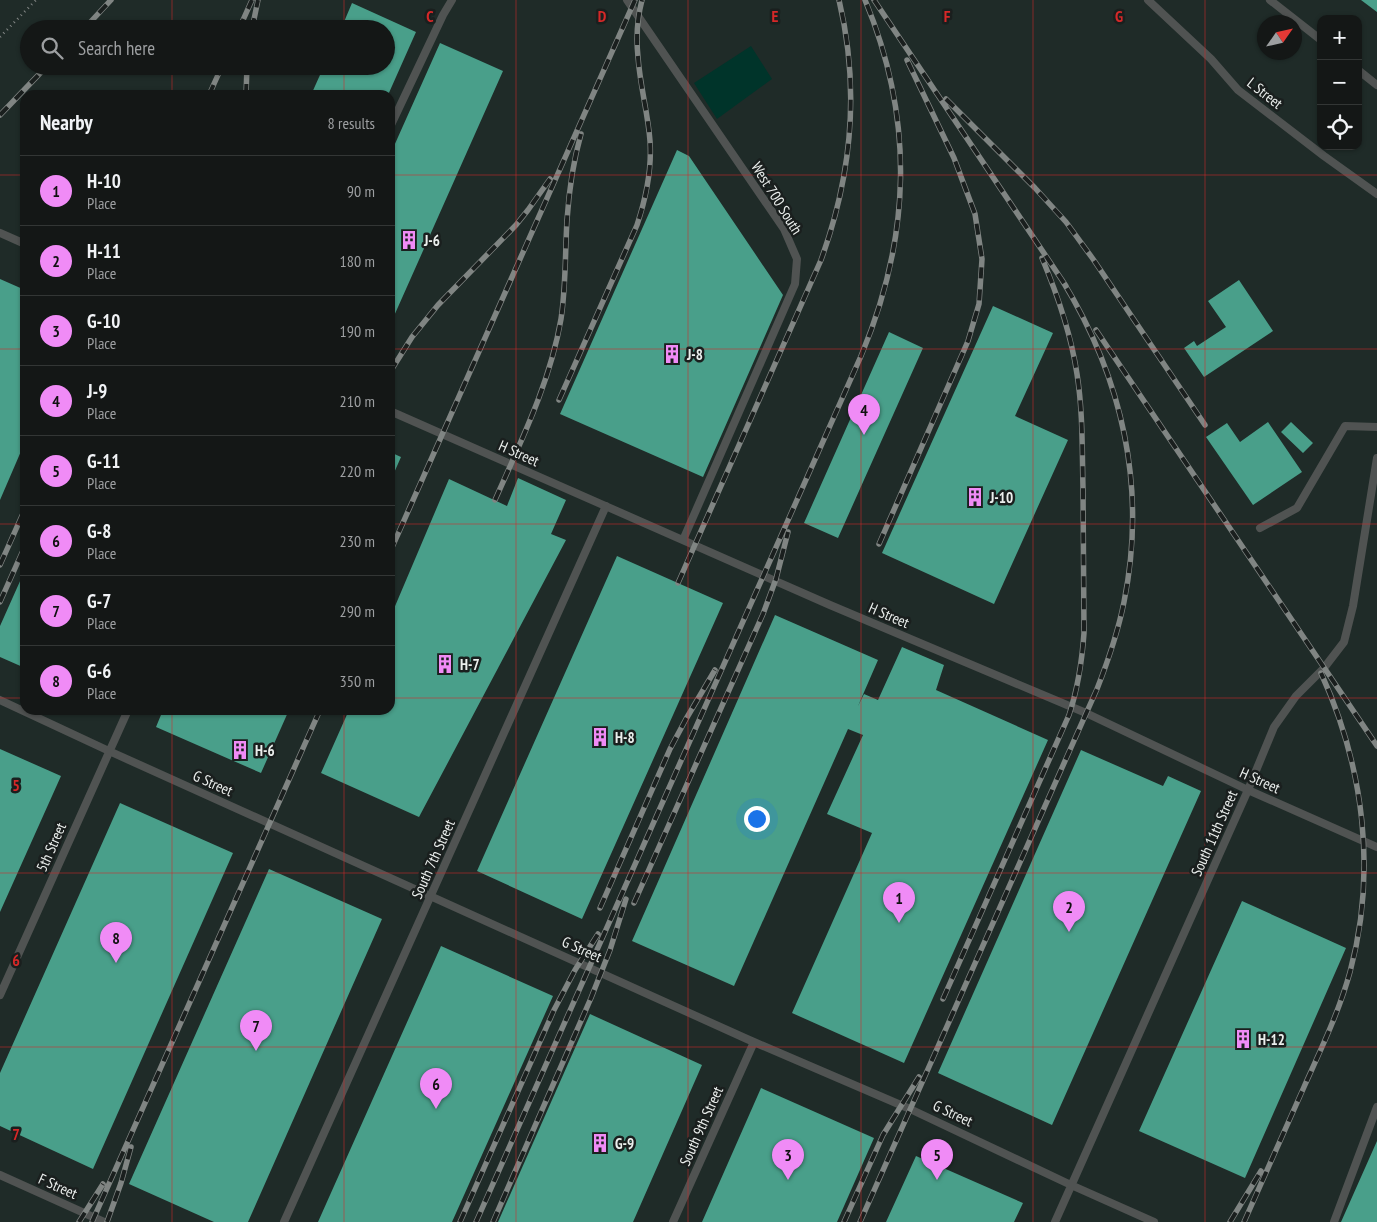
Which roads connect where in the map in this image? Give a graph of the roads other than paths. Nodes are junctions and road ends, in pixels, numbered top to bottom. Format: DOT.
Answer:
graph roads {
  1 [pos="452,0"];
  2 [pos="627,0"];
  3 [pos="1148,0"];
  4 [pos="1270,0"];
  5 [pos="1317,37"];
  6 [pos="1362,73"];
  7 [pos="1377,85"];
  8 [pos="395,116"];
  9 [pos="1377,194"];
  10 [pos="0,233"];
  11 [pos="20,242"];
  12 [pos="395,413"];
  13 [pos="1377,427"];
  14 [pos="1377,458"];
  15 [pos="606,506"];
  16 [pos="1260,528"];
  17 [pos="683,540"];
  18 [pos="0,700"];
  19 [pos="20,709"];
  20 [pos="32,715"];
  21 [pos="126,715"];
  22 [pos="109,751"];
  23 [pos="1248,790"];
  24 [pos="1377,847"];
  25 [pos="431,896"];
  26 [pos="0,995"];
  27 [pos="754,1042"];
  28 [pos="1377,1106"];
  29 [pos="0,1176"];
  30 [pos="1071,1185"];
  31 [pos="104,1222"];
  32 [pos="284,1222"];
  33 [pos="673,1222"];
  34 [pos="1055,1222"];
  35 [pos="1154,1222"];
  36 [pos="1334,1222"];
  1 -- 8 [label="lane"];
  2 -- 17 [label="lane, West 700 South"];
  3 -- 9 [label="lane, L Street"];
  4 -- 5 [label="lane"];
  6 -- 7 [label="lane"];
  10 -- 11 [label="lane"];
  12 -- 15 [label="lane, H Street"];
  13 -- 16 [label="lane"];
  14 -- 23 [label="lane, South 11th Street"];
  15 -- 17 [label="lane, H Street"];
  15 -- 25 [label="lane, South 7th Street"];
  17 -- 23 [label="lane, H Street"];
  18 -- 19 [label="lane, G Street"];
  20 -- 22 [label="lane, G Street"];
  21 -- 22 [label="lane, 5th Street"];
  22 -- 25 [label="lane, G Street"];
  22 -- 26 [label="lane, 5th Street"];
  23 -- 24 [label="lane, H Street"];
  23 -- 30 [label="lane, South 11th Street"];
  25 -- 27 [label="lane, G Street"];
  25 -- 32 [label="lane, South 7th Street"];
  27 -- 30 [label="lane, G Street"];
  27 -- 33 [label="lane, South 9th Street"];
  28 -- 36 [label="lane"];
  29 -- 31 [label="lane, F Street"];
  30 -- 34 [label="lane, South 11th Street"];
  30 -- 35 [label="lane, G Street"];
}
